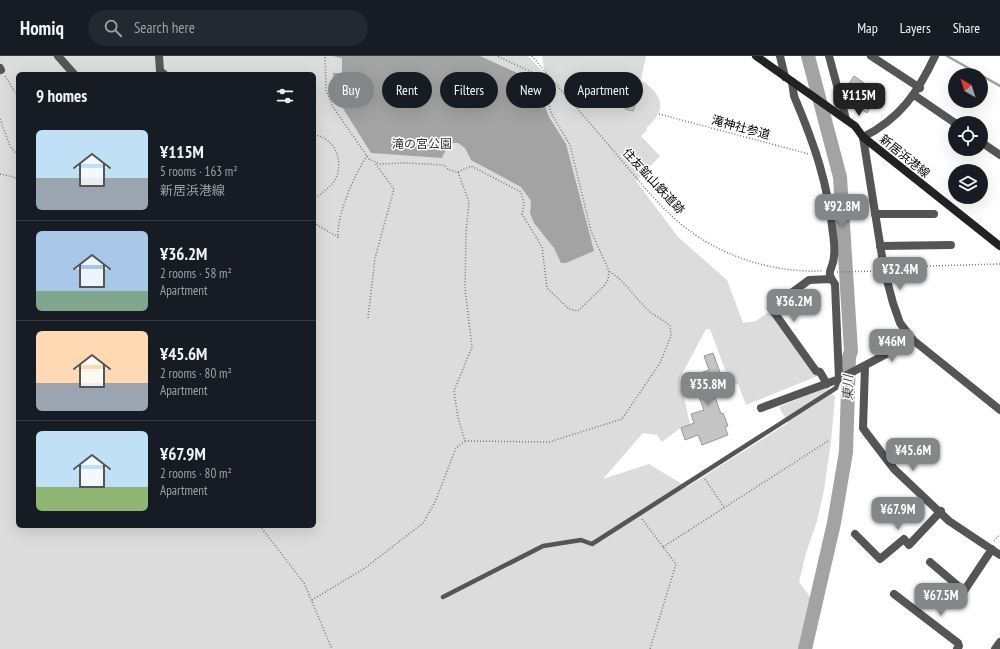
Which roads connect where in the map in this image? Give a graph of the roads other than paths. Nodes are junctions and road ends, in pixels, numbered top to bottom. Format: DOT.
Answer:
graph roads {
  1 [pos="58,56"];
  2 [pos="159,56"];
  3 [pos="756,56"];
  4 [pos="780,56"];
  5 [pos="828,56"];
  6 [pos="871,56"];
  7 [pos="935,56"];
  8 [pos="72,72"];
  9 [pos="161,72"];
  10 [pos="789,80"];
  11 [pos="917,91"];
  12 [pos="948,118"];
  13 [pos="846,119"];
  14 [pos="862,137"];
  15 [pos="988,147"];
  16 [pos="1000,155"];
  17 [pos="874,214"];
  18 [pos="934,214"];
  19 [pos="951,245"];
  20 [pos="880,246"];
  21 [pos="1000,246"];
  22 [pos="832,274"];
  23 [pos="913,340"];
  24 [pos="864,367"];
  25 [pos="840,379"];
  26 [pos="827,384"];
  27 [pos="762,408"];
  28 [pos="1000,410"];
  29 [pos="941,511"];
  30 [pos="855,534"];
  31 [pos="991,548"];
  32 [pos="1000,555"];
  33 [pos="930,562"];
  34 [pos="894,594"];
  35 [pos="443,597"];
  36 [pos="1000,642"];
  37 [pos="957,649"];
  38 [pos="994,649"];
  1 -- 8 [label="street"];
  2 -- 9 [label="street"];
  3 -- 10 [label="main road, 新居浜港線"];
  4 -- 10 [label="street"];
  5 -- 13 [label="street"];
  6 -- 11 [label="street"];
  7 -- 11 [label="street"];
  10 -- 13 [label="main road, 新居浜港線"];
  10 -- 22 [label="street"];
  11 -- 12 [label="street"];
  11 -- 14 [label="street"];
  13 -- 14 [label="main road, 新居浜港線"];
  14 -- 17 [label="street"];
  14 -- 21 [label="main road, 新居浜港線"];
  15 -- 16 [label="street"];
  17 -- 18 [label="street"];
  17 -- 20 [label="street"];
  19 -- 20 [label="street"];
  20 -- 23 [label="street"];
  22 -- 25 [label="street"];
  22 -- 26 [label="street"];
  23 -- 24 [label="street"];
  23 -- 28 [label="street"];
  24 -- 25 [label="street"];
  24 -- 29 [label="street"];
  25 -- 26 [label="street"];
  25 -- 35 [label="lane"];
  26 -- 27 [label="street"];
  29 -- 30 [label="street"];
  29 -- 31 [label="street"];
  31 -- 32 [label="street"];
  31 -- 33 [label="street"];
  34 -- 37 [label="street"];
  36 -- 38 [label="street"];
}
